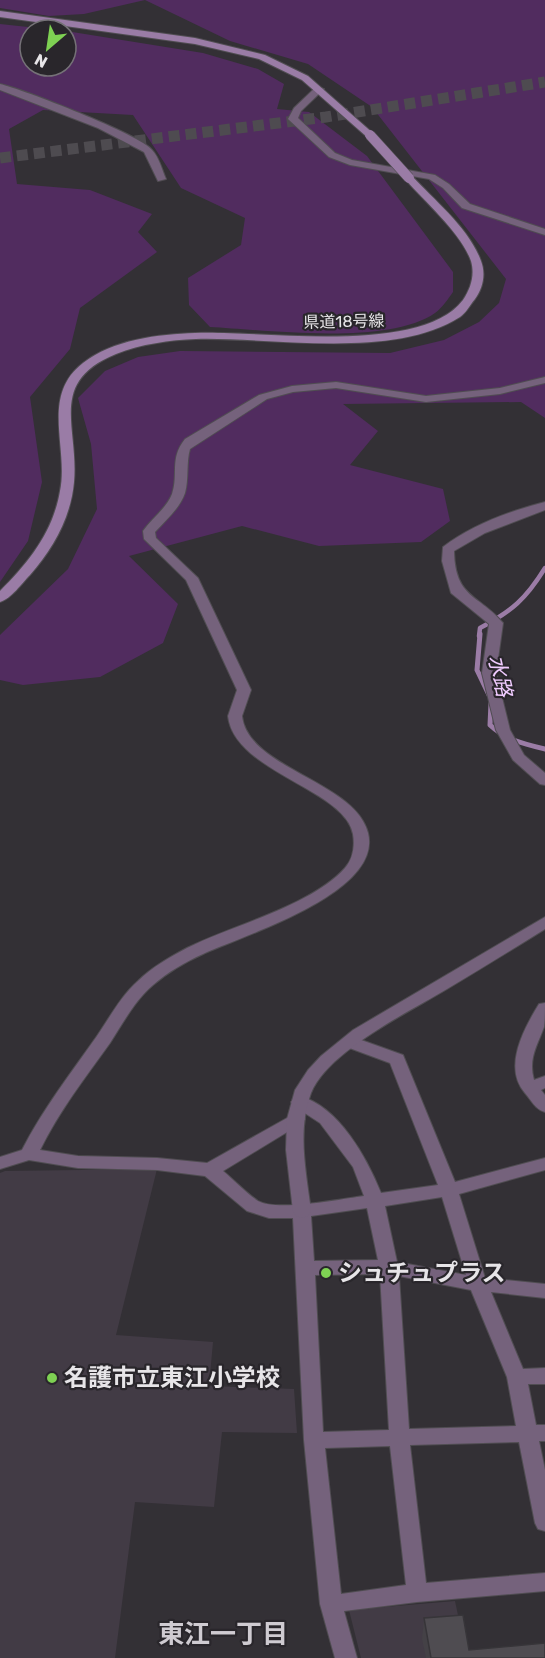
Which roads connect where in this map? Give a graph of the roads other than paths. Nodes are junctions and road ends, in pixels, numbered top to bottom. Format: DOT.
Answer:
graph roads {
  1 [pos="0,14"];
  2 [pos="0,87"];
  3 [pos="319,89"];
  4 [pos="162,179"];
  5 [pos="545,232"];
  6 [pos="545,380"];
  7 [pos="545,506"];
  8 [pos="0,598"];
  9 [pos="545,781"];
  10 [pos="545,922"];
  11 [pos="545,1008"];
  12 [pos="350,1042"];
  13 [pos="537,1085"];
  14 [pos="545,1106"];
  15 [pos="298,1110"];
  16 [pos="29,1154"];
  17 [pos="0,1163"];
  18 [pos="545,1164"];
  19 [pos="210,1170"];
  20 [pos="449,1190"];
  21 [pos="375,1201"];
  22 [pos="303,1211"];
  23 [pos="389,1267"];
  24 [pos="307,1268"];
  25 [pos="478,1284"];
  26 [pos="545,1291"];
  27 [pos="545,1376"];
  28 [pos="517,1377"];
  29 [pos="537,1433"];
  30 [pos="399,1436"];
  31 [pos="314,1440"];
  32 [pos="545,1523"];
  33 [pos="545,1582"];
  34 [pos="417,1593"];
  35 [pos="332,1604"];
  36 [pos="346,1658"];
  1 -- 3 [label="main road, 県道18号線"];
  2 -- 4 [label="street"];
  3 -- 5 [label="street"];
  3 -- 8 [label="main road, 県道18号線, bridge"];
  6 -- 16 [label="street"];
  7 -- 9 [label="street"];
  10 -- 12 [label="street"];
  11 -- 13 [label="street"];
  12 -- 15 [label="street"];
  12 -- 20 [label="street"];
  13 -- 14 [label="street"];
  15 -- 19 [label="street"];
  15 -- 21 [label="street"];
  15 -- 22 [label="street"];
  16 -- 17 [label="street"];
  16 -- 19 [label="street"];
  18 -- 20 [label="street"];
  19 -- 22 [label="street"];
  20 -- 21 [label="street"];
  20 -- 25 [label="street"];
  21 -- 22 [label="street"];
  21 -- 23 [label="street"];
  22 -- 24 [label="street"];
  23 -- 24 [label="street"];
  23 -- 25 [label="street"];
  23 -- 30 [label="street"];
  24 -- 31 [label="street"];
  25 -- 26 [label="street"];
  25 -- 28 [label="street"];
  27 -- 28 [label="street"];
  28 -- 29 [label="street"];
  29 -- 30 [label="street"];
  29 -- 32 [label="street"];
  30 -- 31 [label="street"];
  30 -- 34 [label="street"];
  31 -- 35 [label="street"];
  33 -- 34 [label="street"];
  34 -- 35 [label="street"];
  35 -- 36 [label="street"];
}
